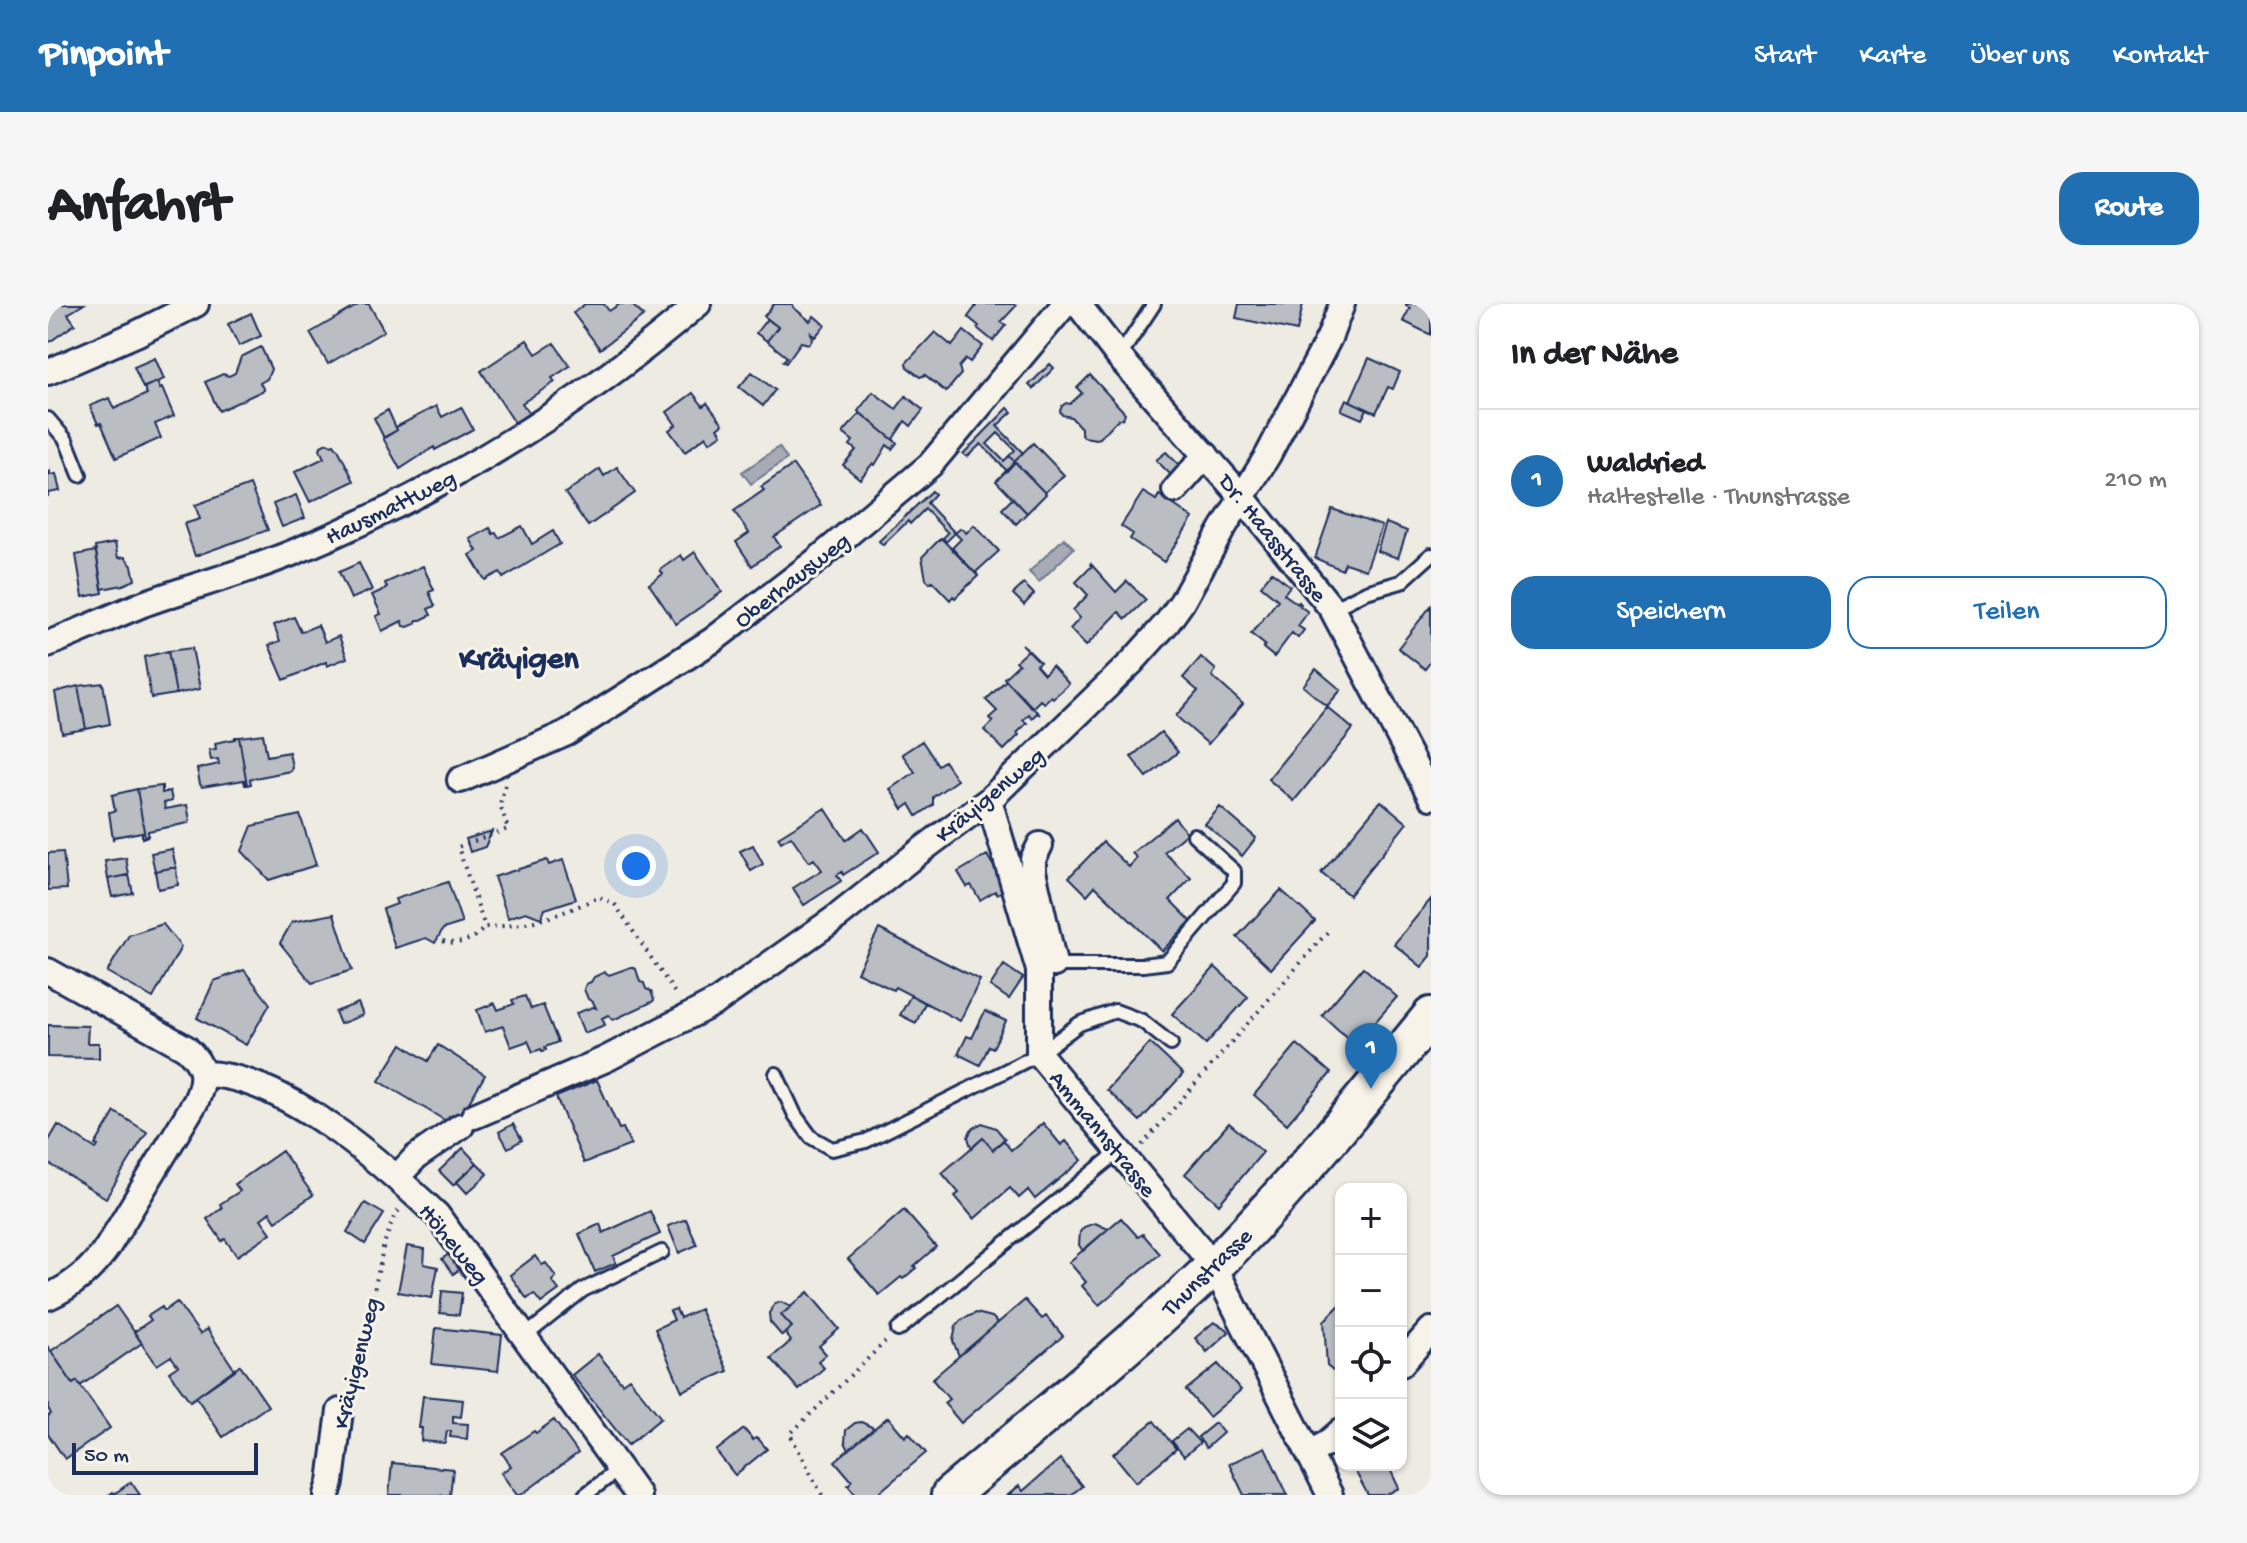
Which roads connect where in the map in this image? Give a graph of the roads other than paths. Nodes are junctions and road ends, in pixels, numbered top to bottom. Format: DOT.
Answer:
graph roads {
  1 [pos="196,304"];
  2 [pos="698,304"];
  3 [pos="1065,304"];
  4 [pos="1078,304"];
  5 [pos="1154,304"];
  6 [pos="1342,304"];
  7 [pos="1119,357"];
  8 [pos="48,372"];
  9 [pos="48,419"];
  10 [pos="1206,455"];
  11 [pos="80,475"];
  12 [pos="1175,490"];
  13 [pos="1242,497"];
  14 [pos="1431,555"];
  15 [pos="1332,609"];
  16 [pos="48,644"];
  17 [pos="460,780"];
  18 [pos="1431,797"];
  19 [pos="989,800"];
  20 [pos="1194,835"];
  21 [pos="1040,845"];
  22 [pos="1046,967"];
  23 [pos="48,971"];
  24 [pos="1431,1016"];
  25 [pos="1171,1044"];
  26 [pos="1039,1054"];
  27 [pos="203,1074"];
  28 [pos="776,1074"];
  29 [pos="1122,1157"];
  30 [pos="404,1184"];
  31 [pos="662,1252"];
  32 [pos="1214,1266"];
  33 [pos="48,1297"];
  34 [pos="898,1330"];
  35 [pos="525,1336"];
  36 [pos="340,1411"];
  37 [pos="1335,1436"];
  38 [pos="1309,1453"];
  39 [pos="619,1469"];
  40 [pos="327,1495"];
  41 [pos="585,1495"];
  42 [pos="638,1495"];
  43 [pos="950,1495"];
  44 [pos="1330,1495"];
  1 -- 8 [label="street"];
  2 -- 16 [label="street, Hausmattweg"];
  3 -- 17 [label="street, Oberhausweg"];
  4 -- 7 [label="street, Dr. Haasstrasse"];
  5 -- 7 [label="lane"];
  6 -- 13 [label="street, Kräyigenweg"];
  7 -- 10 [label="street, Dr. Haasstrasse"];
  9 -- 11 [label="lane"];
  10 -- 12 [label="street"];
  10 -- 13 [label="street, Dr. Haasstrasse"];
  13 -- 15 [label="street, Dr. Haasstrasse"];
  13 -- 19 [label="street, Kräyigenweg"];
  14 -- 15 [label="lane"];
  15 -- 18 [label="street, Dr. Haasstrasse"];
  19 -- 22 [label="street, Ammannstrasse"];
  19 -- 30 [label="street, Kräyigenweg"];
  20 -- 22 [label="lane"];
  21 -- 22 [label="street"];
  22 -- 26 [label="street, Ammannstrasse"];
  23 -- 27 [label="street"];
  24 -- 32 [label="main road, Thunstrasse"];
  25 -- 26 [label="lane"];
  26 -- 28 [label="lane"];
  26 -- 29 [label="street, Ammannstrasse"];
  27 -- 30 [label="street, Höheweg"];
  27 -- 33 [label="street"];
  29 -- 32 [label="street, Ammannstrasse"];
  29 -- 34 [label="lane"];
  30 -- 35 [label="street, Höheweg"];
  31 -- 35 [label="lane"];
  32 -- 38 [label="street, Ammannstrasse"];
  32 -- 43 [label="main road, Thunstrasse"];
  35 -- 39 [label="street, Höheweg"];
  36 -- 40 [label="street, Kräyigenweg"];
  37 -- 38 [label="street"];
  38 -- 44 [label="street, Ammannstrasse"];
  39 -- 41 [label="lane"];
  39 -- 42 [label="street, Höheweg"];
}
